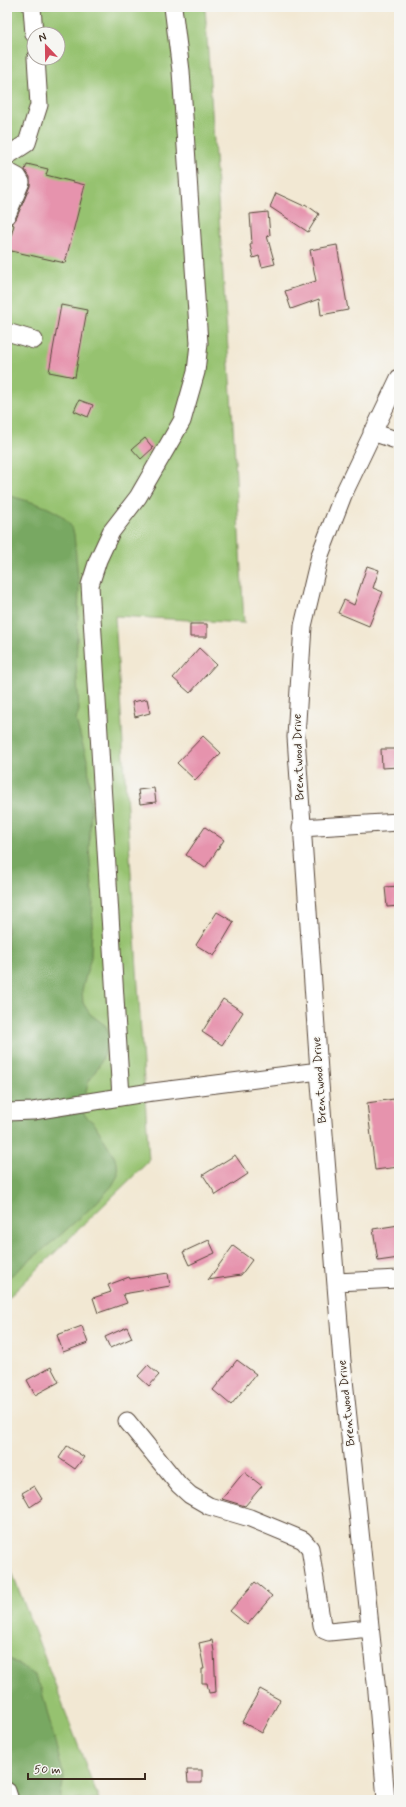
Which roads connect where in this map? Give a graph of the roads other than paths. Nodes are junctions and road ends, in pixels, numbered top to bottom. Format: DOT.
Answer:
graph roads {
  1 [pos="32,7"];
  2 [pos="173,7"];
  3 [pos="33,26"];
  4 [pos="37,66"];
  5 [pos="7,156"];
  6 [pos="7,171"];
  7 [pos="7,215"];
  8 [pos="7,332"];
  9 [pos="34,340"];
  10 [pos="399,378"];
  11 [pos="372,432"];
  12 [pos="399,441"];
  13 [pos="399,822"];
  14 [pos="301,828"];
  15 [pos="318,1071"];
  16 [pos="121,1097"];
  17 [pos="7,1112"];
  18 [pos="399,1279"];
  19 [pos="336,1282"];
  20 [pos="127,1421"];
  21 [pos="370,1628"];
  22 [pos="7,1791"];
  23 [pos="10,1800"];
  24 [pos="386,1800"];
  1 -- 3 [label="street"];
  2 -- 16 [label="street"];
  4 -- 5 [label="street"];
  6 -- 7 [label="street"];
  8 -- 9 [label="street"];
  10 -- 11 [label="street, Brentwood Drive"];
  11 -- 12 [label="street"];
  11 -- 14 [label="street, Brentwood Drive"];
  13 -- 14 [label="street"];
  14 -- 15 [label="street, Brentwood Drive"];
  15 -- 16 [label="street"];
  15 -- 19 [label="street, Brentwood Drive"];
  16 -- 17 [label="street"];
  18 -- 19 [label="street"];
  19 -- 21 [label="street, Brentwood Drive"];
  20 -- 21 [label="street"];
  21 -- 24 [label="street, Brentwood Drive"];
  22 -- 23 [label="street"];
}
